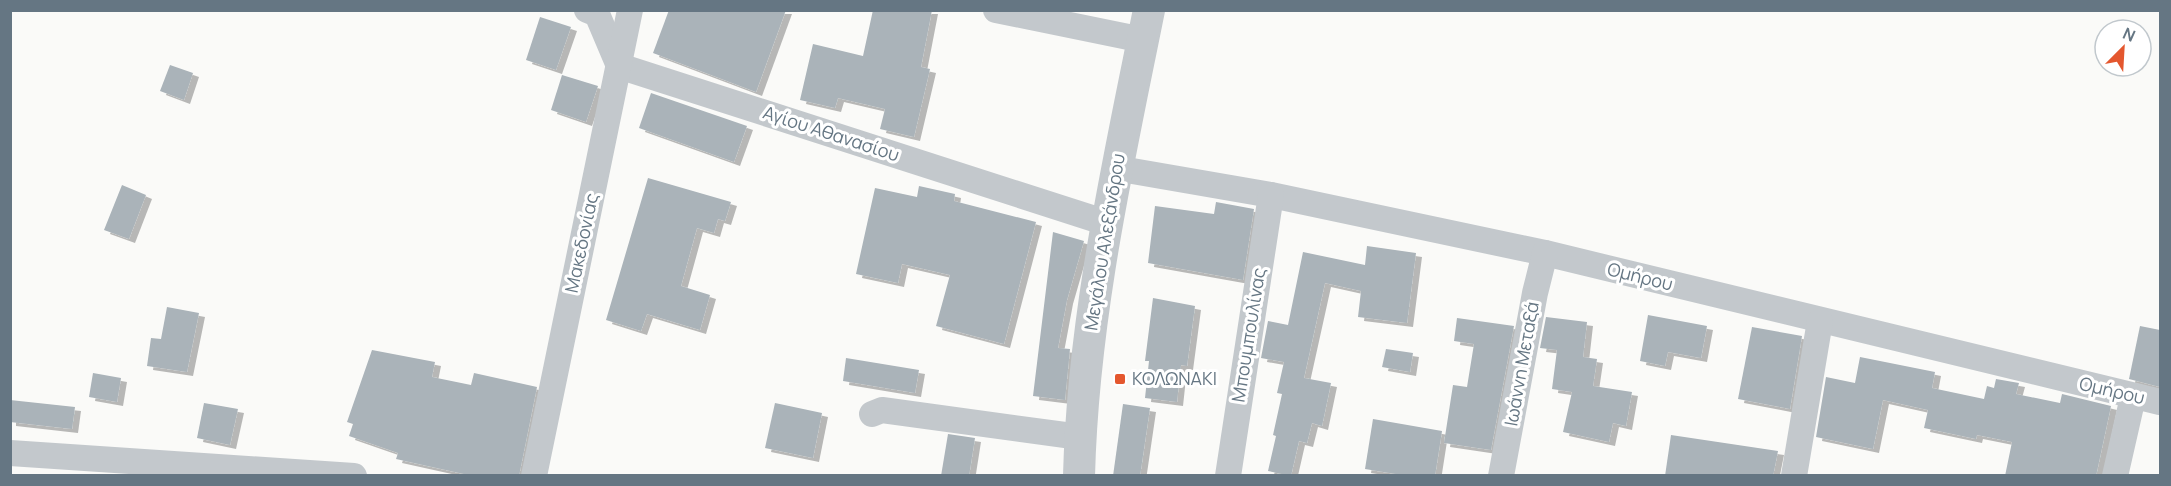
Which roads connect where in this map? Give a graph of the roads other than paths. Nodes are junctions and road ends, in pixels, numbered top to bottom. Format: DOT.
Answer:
graph roads {
  1 [pos="996,10"];
  2 [pos="592,12"];
  3 [pos="629,12"];
  4 [pos="1146,25"];
  5 [pos="619,66"];
  6 [pos="1115,168"];
  7 [pos="1271,195"];
  8 [pos="1107,223"];
  9 [pos="1545,253"];
  10 [pos="1820,321"];
  11 [pos="2133,397"];
  12 [pos="2160,402"];
  13 [pos="872,414"];
  14 [pos="1080,436"];
  15 [pos="10,453"];
  16 [pos="147,468"];
  17 [pos="354,476"];
  18 [pos="534,476"];
  19 [pos="1079,476"];
  20 [pos="1228,476"];
  21 [pos="1502,476"];
  22 [pos="1794,476"];
  23 [pos="2115,476"];
  1 -- 4 [label="street"];
  2 -- 3 [label="street"];
  2 -- 5 [label="street"];
  3 -- 5 [label="street, Μακεδονίας"];
  4 -- 6 [label="street, Μεγάλου Αλεξάνδρου"];
  5 -- 8 [label="street, Αγίου Αθανασίου"];
  5 -- 18 [label="street, Μακεδονίας"];
  6 -- 7 [label="street, Ομήρου"];
  6 -- 8 [label="street, Μεγάλου Αλεξάνδρου"];
  7 -- 9 [label="street, Ομήρου"];
  7 -- 20 [label="street, Μπουμπουλίνας"];
  8 -- 14 [label="street, Μεγάλου Αλεξάνδρου"];
  9 -- 10 [label="street, Ομήρου"];
  9 -- 21 [label="street, Ιωάννη Μεταξά"];
  10 -- 11 [label="street, Ομήρου"];
  10 -- 22 [label="street"];
  11 -- 12 [label="street, Ομήρου"];
  11 -- 23 [label="street"];
  13 -- 14 [label="street"];
  14 -- 19 [label="street, Μεγάλου Αλεξάνδρου"];
  15 -- 16 [label="street"];
  16 -- 17 [label="street"];
}
